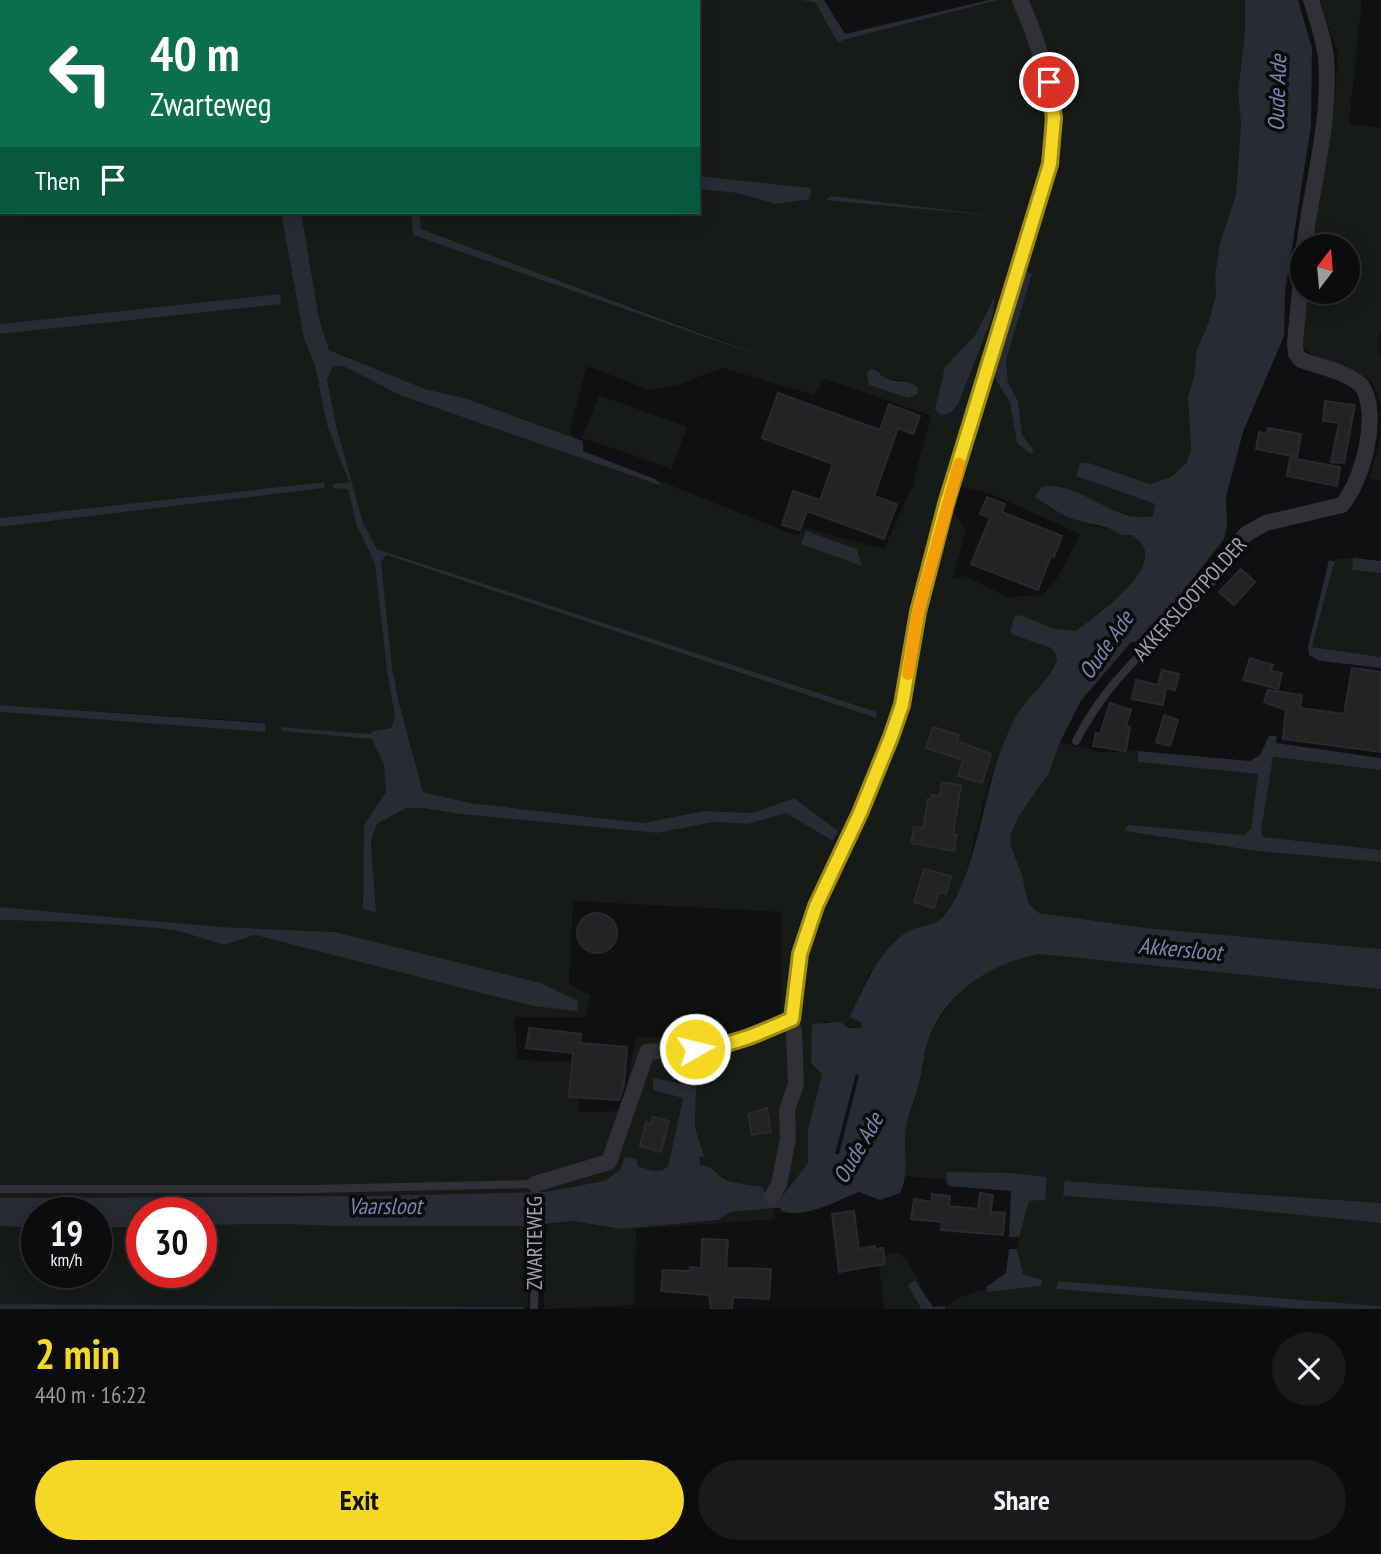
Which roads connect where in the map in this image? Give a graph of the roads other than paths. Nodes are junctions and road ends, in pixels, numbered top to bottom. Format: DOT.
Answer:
graph roads {
  1 [pos="1020,0"];
  2 [pos="1311,0"];
  3 [pos="1306,234"];
  4 [pos="1300,304"];
  5 [pos="1145,650"];
  6 [pos="1076,741"];
  7 [pos="792,1019"];
  8 [pos="535,1184"];
  9 [pos="0,1189"];
  10 [pos="772,1197"];
  11 [pos="534,1309"];
  1 -- 7 [label="street"];
  2 -- 3 [label="street"];
  4 -- 5 [label="street, AKKERSLOOTPOLDER"];
  5 -- 6 [label="lane, AKKERSLOOTPOLDER"];
  7 -- 8 [label="street, ZWARTEWEG"];
  7 -- 10 [label="street"];
  8 -- 9 [label="lane"];
  8 -- 11 [label="lane, ZWARTEWEG"];
}
